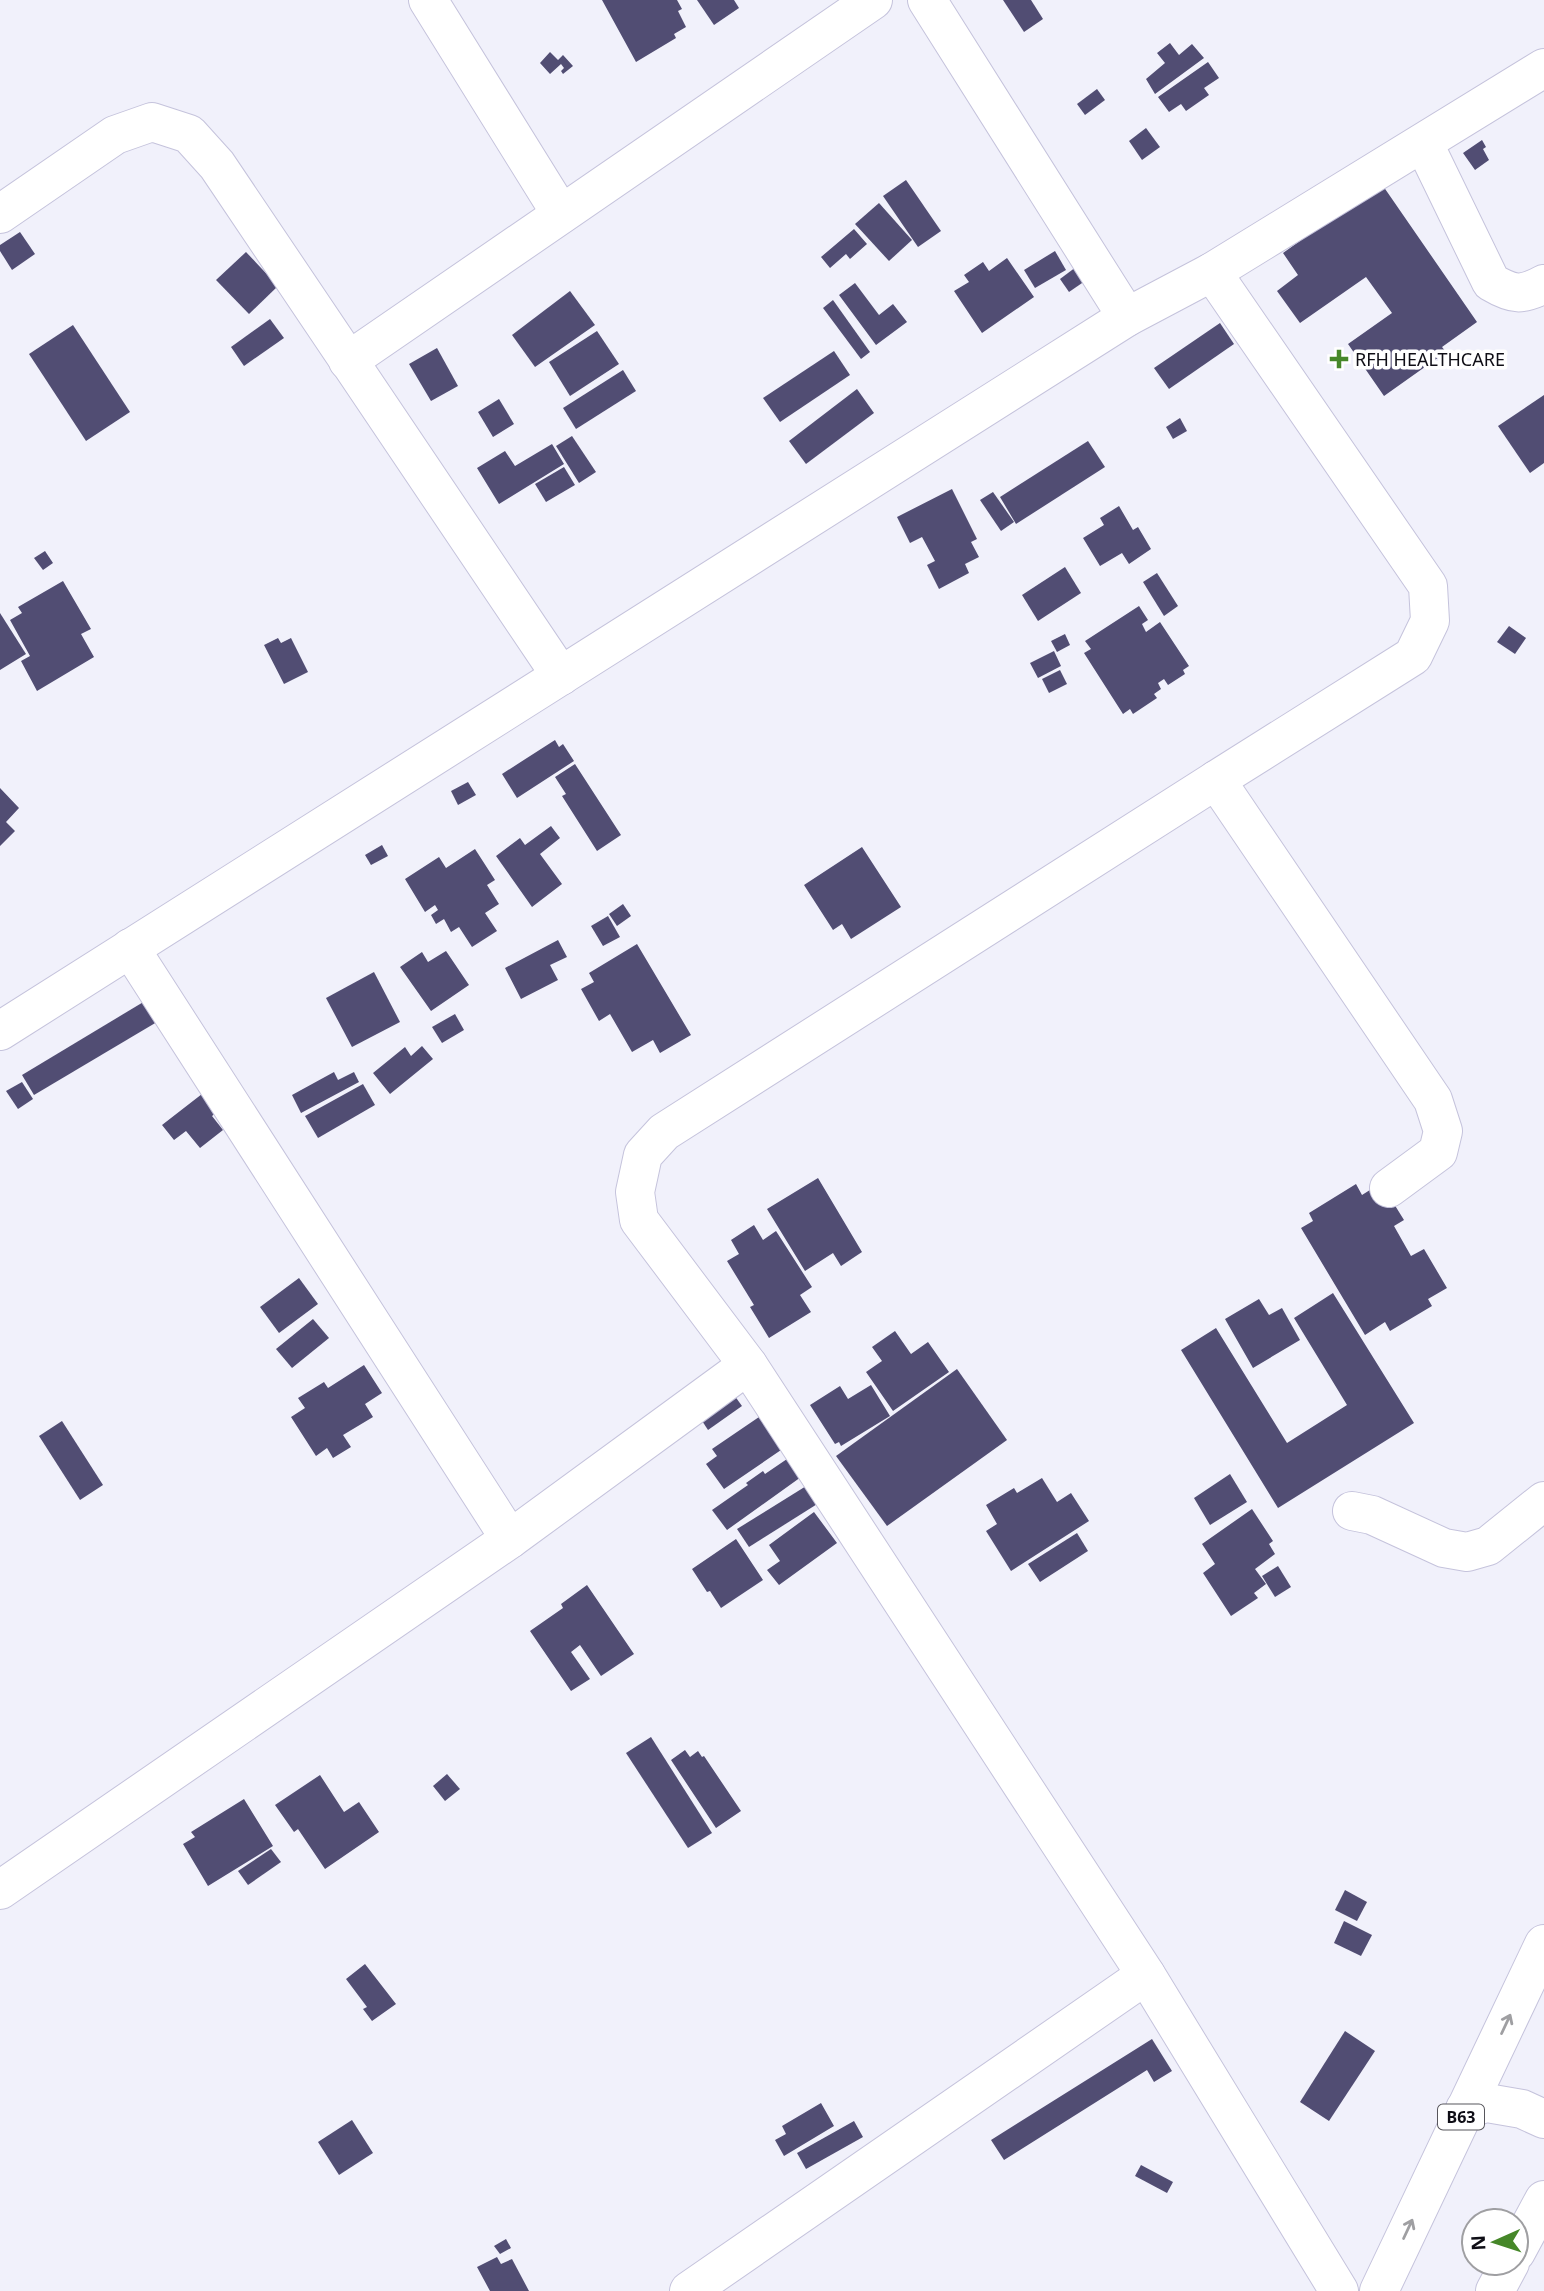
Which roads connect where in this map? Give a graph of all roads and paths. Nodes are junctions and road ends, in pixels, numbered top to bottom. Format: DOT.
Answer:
graph roads {
  1 [pos="428,0"];
  2 [pos="873,0"];
  3 [pos="928,0"];
  4 [pos="1544,68"];
  5 [pos="1424,144"];
  6 [pos="0,214"];
  7 [pos="561,215"];
  8 [pos="1213,272"];
  9 [pos="1539,296"];
  10 [pos="1127,317"];
  11 [pos="348,361"];
  12 [pos="561,676"];
  13 [pos="1216,780"];
  14 [pos="130,948"];
  15 [pos="0,1031"];
  16 [pos="1389,1188"];
  17 [pos="748,1365"];
  18 [pos="1544,1501"];
  19 [pos="1352,1511"];
  20 [pos="510,1539"];
  21 [pos="0,1890"];
  22 [pos="1544,1944"];
  23 [pos="1146,1975"];
  24 [pos="1465,2109"];
  25 [pos="1544,2119"];
  26 [pos="1544,2200"];
  27 [pos="1530,2226"];
  28 [pos="689,2291"];
  29 [pos="1339,2291"];
  30 [pos="1379,2291"];
  1 -- 7 [label="main road"];
  2 -- 7 [label="main road"];
  3 -- 10 [label="main road"];
  4 -- 5 [label="main road"];
  5 -- 8 [label="main road"];
  5 -- 9 [label="main road"];
  6 -- 11 [label="main road"];
  7 -- 11 [label="main road"];
  8 -- 10 [label="main road"];
  8 -- 13 [label="main road"];
  10 -- 12 [label="main road"];
  11 -- 12 [label="main road"];
  12 -- 14 [label="main road"];
  13 -- 16 [label="main road"];
  13 -- 17 [label="main road"];
  14 -- 15 [label="main road"];
  14 -- 20 [label="main road"];
  17 -- 20 [label="main road"];
  17 -- 23 [label="main road"];
  18 -- 19 [label="main road"];
  20 -- 21 [label="main road"];
  24 -- 22 [label="main road, B63, one-way"];
  23 -- 28 [label="main road"];
  23 -- 29 [label="main road"];
  24 -- 25 [label="main road"];
  30 -- 24 [label="main road, B63, one-way"];
  26 -- 27 [label="main road"];
}
